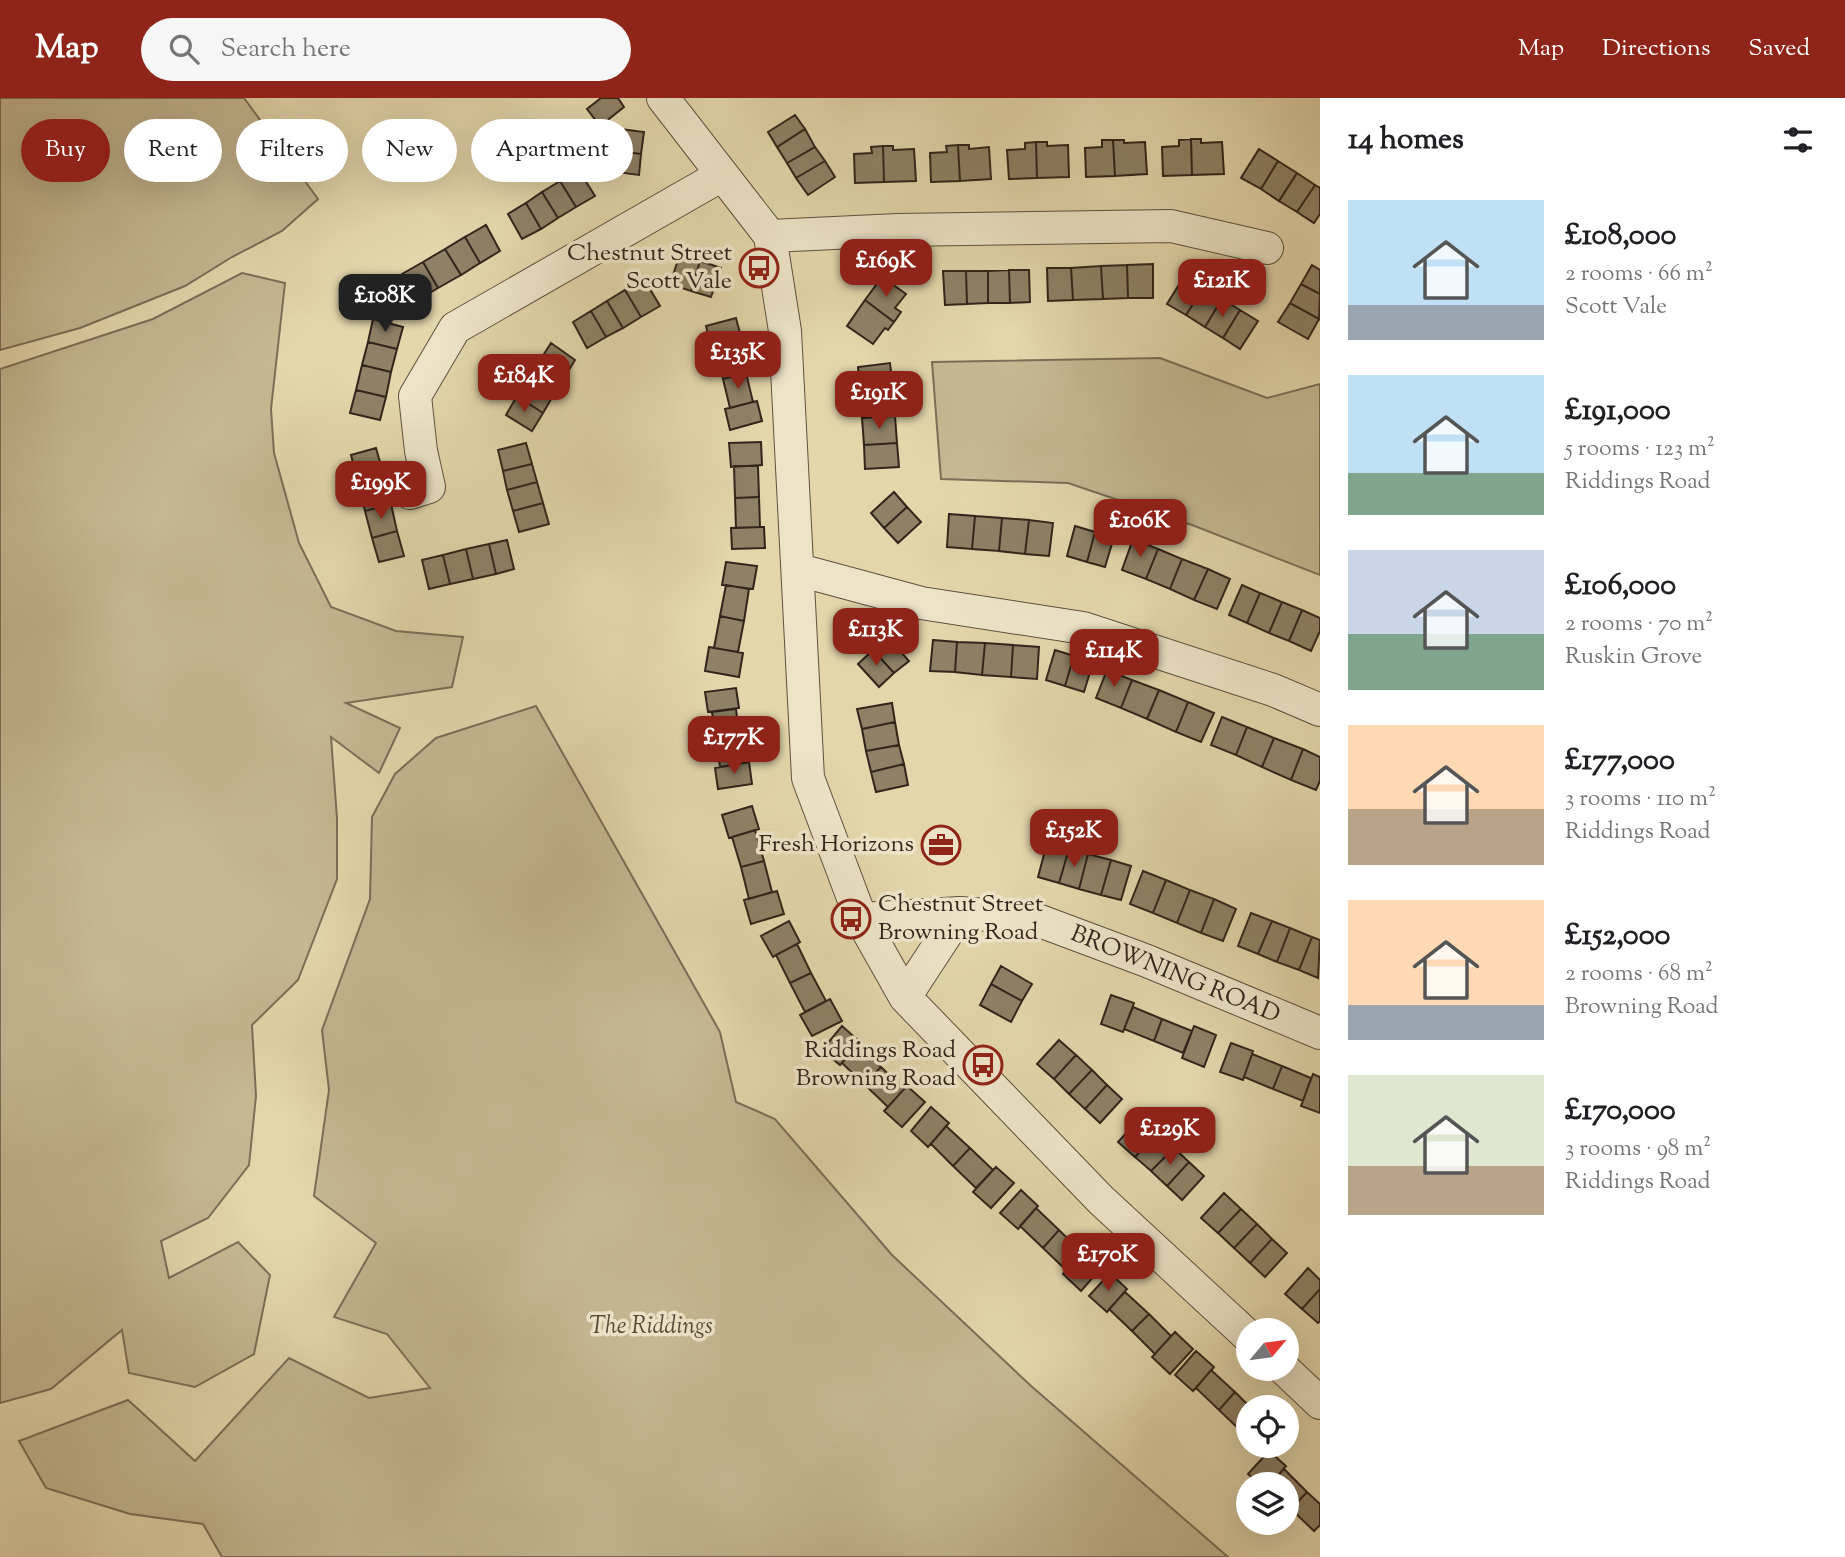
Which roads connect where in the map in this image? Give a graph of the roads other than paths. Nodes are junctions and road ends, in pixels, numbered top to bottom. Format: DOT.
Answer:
graph roads {
  1 [pos="663,98"];
  2 [pos="722,175"];
  3 [pos="769,236"];
  4 [pos="1267,248"];
  5 [pos="431,488"];
  6 [pos="799,570"];
  7 [pos="1320,710"];
  8 [pos="960,913"];
  9 [pos="861,919"];
  10 [pos="905,997"];
  11 [pos="1320,1033"];
  12 [pos="1236,1325"];
  13 [pos="1297,1381"];
  14 [pos="1320,1403"];
  1 -- 2 [label="street"];
  2 -- 3 [label="street"];
  2 -- 5 [label="street"];
  3 -- 4 [label="street"];
  3 -- 6 [label="street"];
  6 -- 7 [label="street"];
  6 -- 9 [label="street"];
  8 -- 9 [label="street, BROWNING ROAD"];
  8 -- 10 [label="street"];
  8 -- 11 [label="street, BROWNING ROAD"];
  9 -- 10 [label="street"];
  10 -- 12 [label="street"];
  13 -- 14 [label="street"];
}
